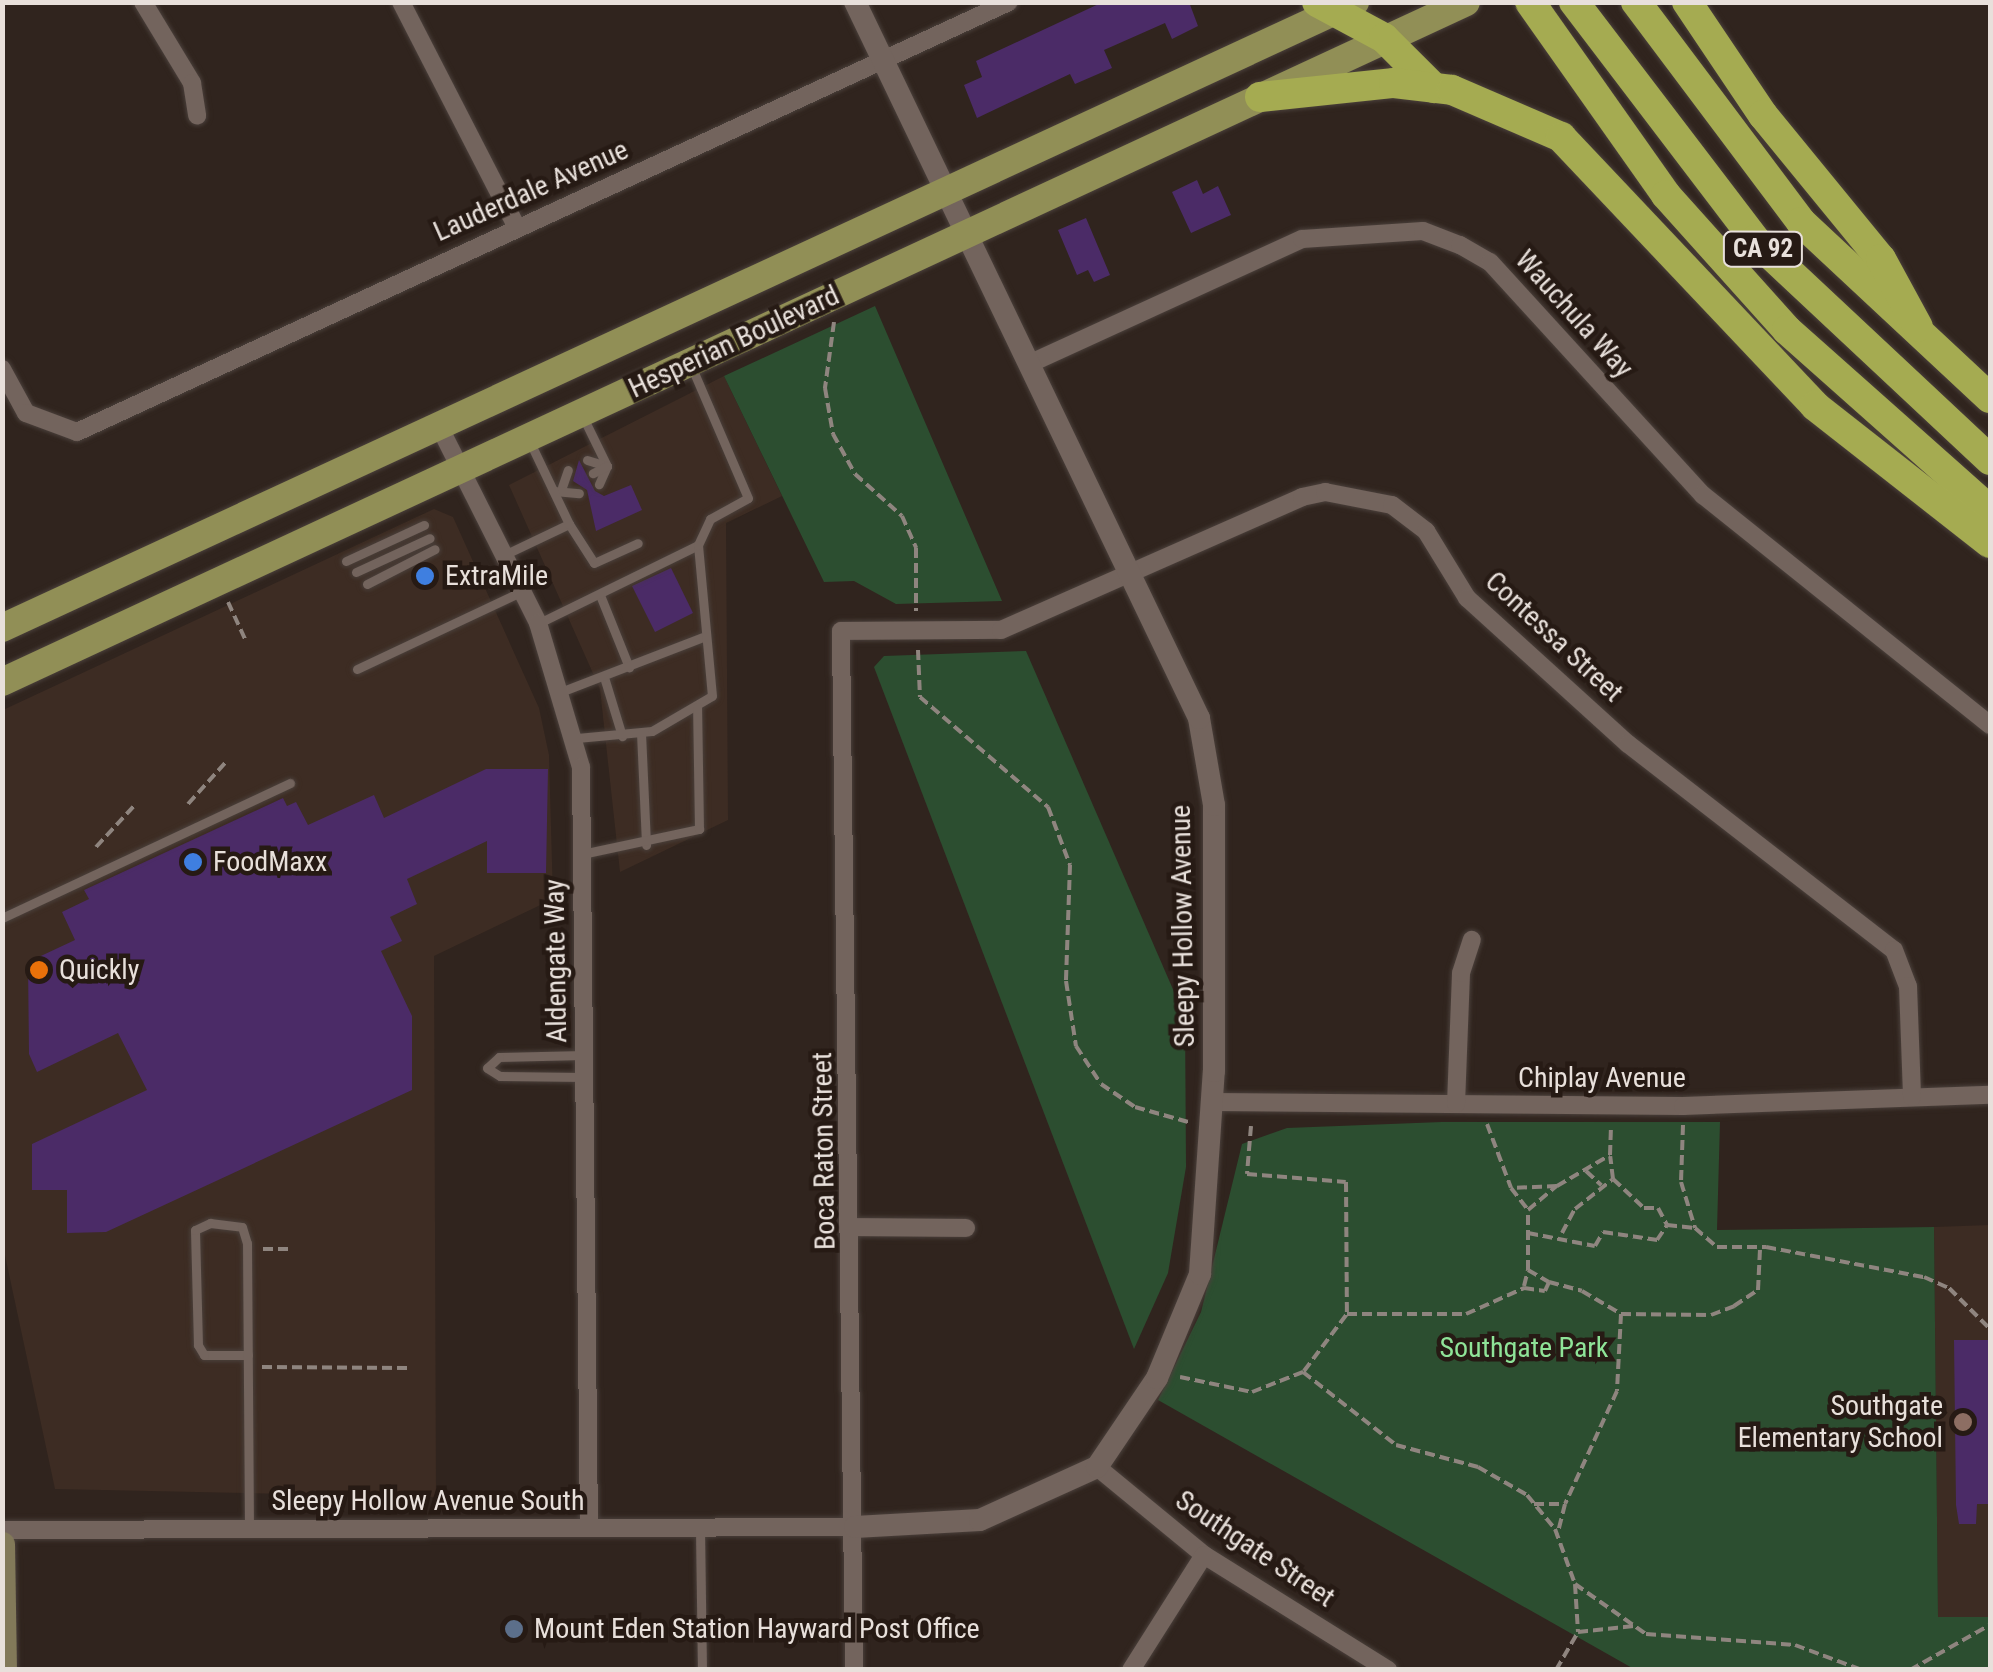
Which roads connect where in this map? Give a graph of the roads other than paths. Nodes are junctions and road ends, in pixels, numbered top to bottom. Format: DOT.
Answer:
graph roads {
  1 [pos="143,2"];
  2 [pos="401,2"];
  3 [pos="855,2"];
  4 [pos="1009,2"];
  5 [pos="1355,2"];
  6 [pos="1466,2"];
  7 [pos="1530,2"];
  8 [pos="1574,2"];
  9 [pos="1636,2"];
  10 [pos="1687,2"];
  11 [pos="1321,8"];
  12 [pos="1384,38"];
  13 [pos="885,66"];
  14 [pos="1434,88"];
  15 [pos="1260,97"];
  16 [pos="197,116"];
  17 [pos="950,196"];
  18 [pos="515,224"];
  19 [pos="970,233"];
  20 [pos="1931,351"];
  21 [pos="690,363"];
  22 [pos="1031,363"];
  23 [pos="2,369"];
  24 [pos="1990,398"];
  25 [pos="581,413"];
  26 [pos="438,424"];
  27 [pos="528,436"];
  28 [pos="588,460"];
  29 [pos="1990,460"];
  30 [pos="606,466"];
  31 [pos="463,467"];
  32 [pos="568,470"];
  33 [pos="593,473"];
  34 [pos="573,482"];
  35 [pos="598,484"];
  36 [pos="558,489"];
  37 [pos="578,493"];
  38 [pos="1990,510"];
  39 [pos="568,524"];
  40 [pos="424,525"];
  41 [pos="638,543"];
  42 [pos="1990,543"];
  43 [pos="698,544"];
  44 [pos="506,554"];
  45 [pos="346,561"];
  46 [pos="356,572"];
  47 [pos="1135,572"];
  48 [pos="367,584"];
  49 [pos="523,590"];
  50 [pos="600,595"];
  51 [pos="538,623"];
  52 [pos="2,628"];
  53 [pos="841,632"];
  54 [pos="703,637"];
  55 [pos="628,667"];
  56 [pos="356,669"];
  57 [pos="604,677"];
  58 [pos="2,682"];
  59 [pos="563,691"];
  60 [pos="697,707"];
  61 [pos="1990,725"];
  62 [pos="641,732"];
  63 [pos="622,736"];
  64 [pos="577,738"];
  65 [pos="290,783"];
  66 [pos="646,845"];
  67 [pos="582,854"];
  68 [pos="2,918"];
  69 [pos="1472,940"];
  70 [pos="584,1055"];
  71 [pos="584,1077"];
  72 [pos="1990,1095"];
  73 [pos="1912,1096"];
  74 [pos="1214,1102"];
  75 [pos="1456,1104"];
  76 [pos="854,1226"];
  77 [pos="966,1228"];
  78 [pos="248,1355"];
  79 [pos="1097,1467"];
  80 [pos="854,1527"];
  81 [pos="589,1528"];
  82 [pos="249,1529"];
  83 [pos="700,1529"];
  84 [pos="2,1530"];
  85 [pos="2,1544"];
  86 [pos="1204,1555"];
  87 [pos="4,1670"];
  88 [pos="702,1670"];
  89 [pos="854,1670"];
  90 [pos="1131,1670"];
  91 [pos="1388,1670"];
  1 -- 16 [label="street"];
  2 -- 18 [label="street"];
  3 -- 13 [label="street, Sleepy Hollow Avenue"];
  4 -- 13 [label="street, Lauderdale Avenue"];
  5 -- 11 [label="main road, Hesperian Boulevard"];
  6 -- 12 [label="main road, Hesperian Boulevard"];
  7 -- 38 [label="highway"];
  8 -- 29 [label="highway, CA 92"];
  9 -- 20 [label="highway, CA 92"];
  10 -- 20 [label="highway"];
  11 -- 12 [label="highway"];
  11 -- 17 [label="main road, Hesperian Boulevard"];
  12 -- 14 [label="highway"];
  12 -- 15 [label="main road, Hesperian Boulevard"];
  13 -- 17 [label="street, Sleepy Hollow Avenue"];
  13 -- 18 [label="street, Lauderdale Avenue"];
  14 -- 15 [label="highway"];
  14 -- 42 [label="highway"];
  15 -- 19 [label="main road, Hesperian Boulevard"];
  17 -- 19 [label="street, Sleepy Hollow Avenue"];
  17 -- 26 [label="main road, Hesperian Boulevard"];
  18 -- 23 [label="street, Lauderdale Avenue"];
  19 -- 21 [label="main road, Hesperian Boulevard"];
  19 -- 22 [label="street, Sleepy Hollow Avenue"];
  20 -- 24 [label="highway, CA 92"];
  21 -- 25 [label="main road, Hesperian Boulevard"];
  21 -- 43 [label="lane"];
  22 -- 47 [label="street, Sleepy Hollow Avenue"];
  22 -- 61 [label="street, Wauchula Way"];
  25 -- 27 [label="main road, Hesperian Boulevard"];
  25 -- 30 [label="lane"];
  26 -- 31 [label="street, Aldengate Way"];
  26 -- 52 [label="main road, Hesperian Boulevard"];
  27 -- 31 [label="main road, Hesperian Boulevard"];
  27 -- 36 [label="lane"];
  28 -- 30 [label="lane"];
  30 -- 33 [label="lane"];
  30 -- 35 [label="lane"];
  31 -- 44 [label="street, Aldengate Way"];
  31 -- 58 [label="main road, Hesperian Boulevard"];
  32 -- 36 [label="lane"];
  34 -- 36 [label="lane"];
  36 -- 37 [label="lane"];
  36 -- 39 [label="lane"];
  39 -- 41 [label="lane"];
  39 -- 44 [label="lane"];
  40 -- 45 [label="lane"];
  43 -- 50 [label="lane"];
  43 -- 54 [label="lane"];
  44 -- 49 [label="street, Aldengate Way"];
  46 -- 48 [label="lane"];
  47 -- 53 [label="street, Contessa Street"];
  47 -- 73 [label="street, Contessa Street"];
  47 -- 74 [label="street, Sleepy Hollow Avenue"];
  49 -- 51 [label="street, Aldengate Way"];
  49 -- 56 [label="lane"];
  50 -- 51 [label="lane"];
  50 -- 55 [label="lane"];
  51 -- 59 [label="street, Aldengate Way"];
  53 -- 76 [label="street, Boca Raton Street"];
  54 -- 55 [label="lane"];
  54 -- 60 [label="lane"];
  55 -- 57 [label="lane"];
  57 -- 59 [label="lane"];
  57 -- 63 [label="lane"];
  59 -- 64 [label="street, Aldengate Way"];
  60 -- 62 [label="lane"];
  60 -- 66 [label="lane"];
  62 -- 63 [label="lane"];
  62 -- 66 [label="lane"];
  63 -- 64 [label="lane"];
  64 -- 67 [label="street, Aldengate Way"];
  65 -- 68 [label="lane"];
  66 -- 67 [label="lane"];
  67 -- 70 [label="street, Aldengate Way"];
  69 -- 75 [label="street"];
  70 -- 71 [label="street, Aldengate Way"];
  70 -- 71 [label="lane"];
  71 -- 81 [label="street, Aldengate Way"];
  72 -- 73 [label="street, Chiplay Avenue"];
  73 -- 75 [label="street, Chiplay Avenue"];
  74 -- 75 [label="street, Chiplay Avenue"];
  74 -- 79 [label="street, Sleepy Hollow Avenue"];
  76 -- 77 [label="street"];
  76 -- 80 [label="street, Boca Raton Street"];
  78 -- 78 [label="lane"];
  78 -- 82 [label="lane"];
  79 -- 80 [label="street"];
  79 -- 86 [label="street, Southgate Street"];
  80 -- 83 [label="street, Sleepy Hollow Avenue South"];
  80 -- 89 [label="street, Boca Raton Street"];
  81 -- 82 [label="street, Sleepy Hollow Avenue South"];
  81 -- 83 [label="street, Sleepy Hollow Avenue South"];
  82 -- 84 [label="street, Sleepy Hollow Avenue South"];
  83 -- 88 [label="lane"];
  85 -- 87 [label="main road"];
  86 -- 90 [label="street"];
  86 -- 91 [label="street, Southgate Street"];
}
